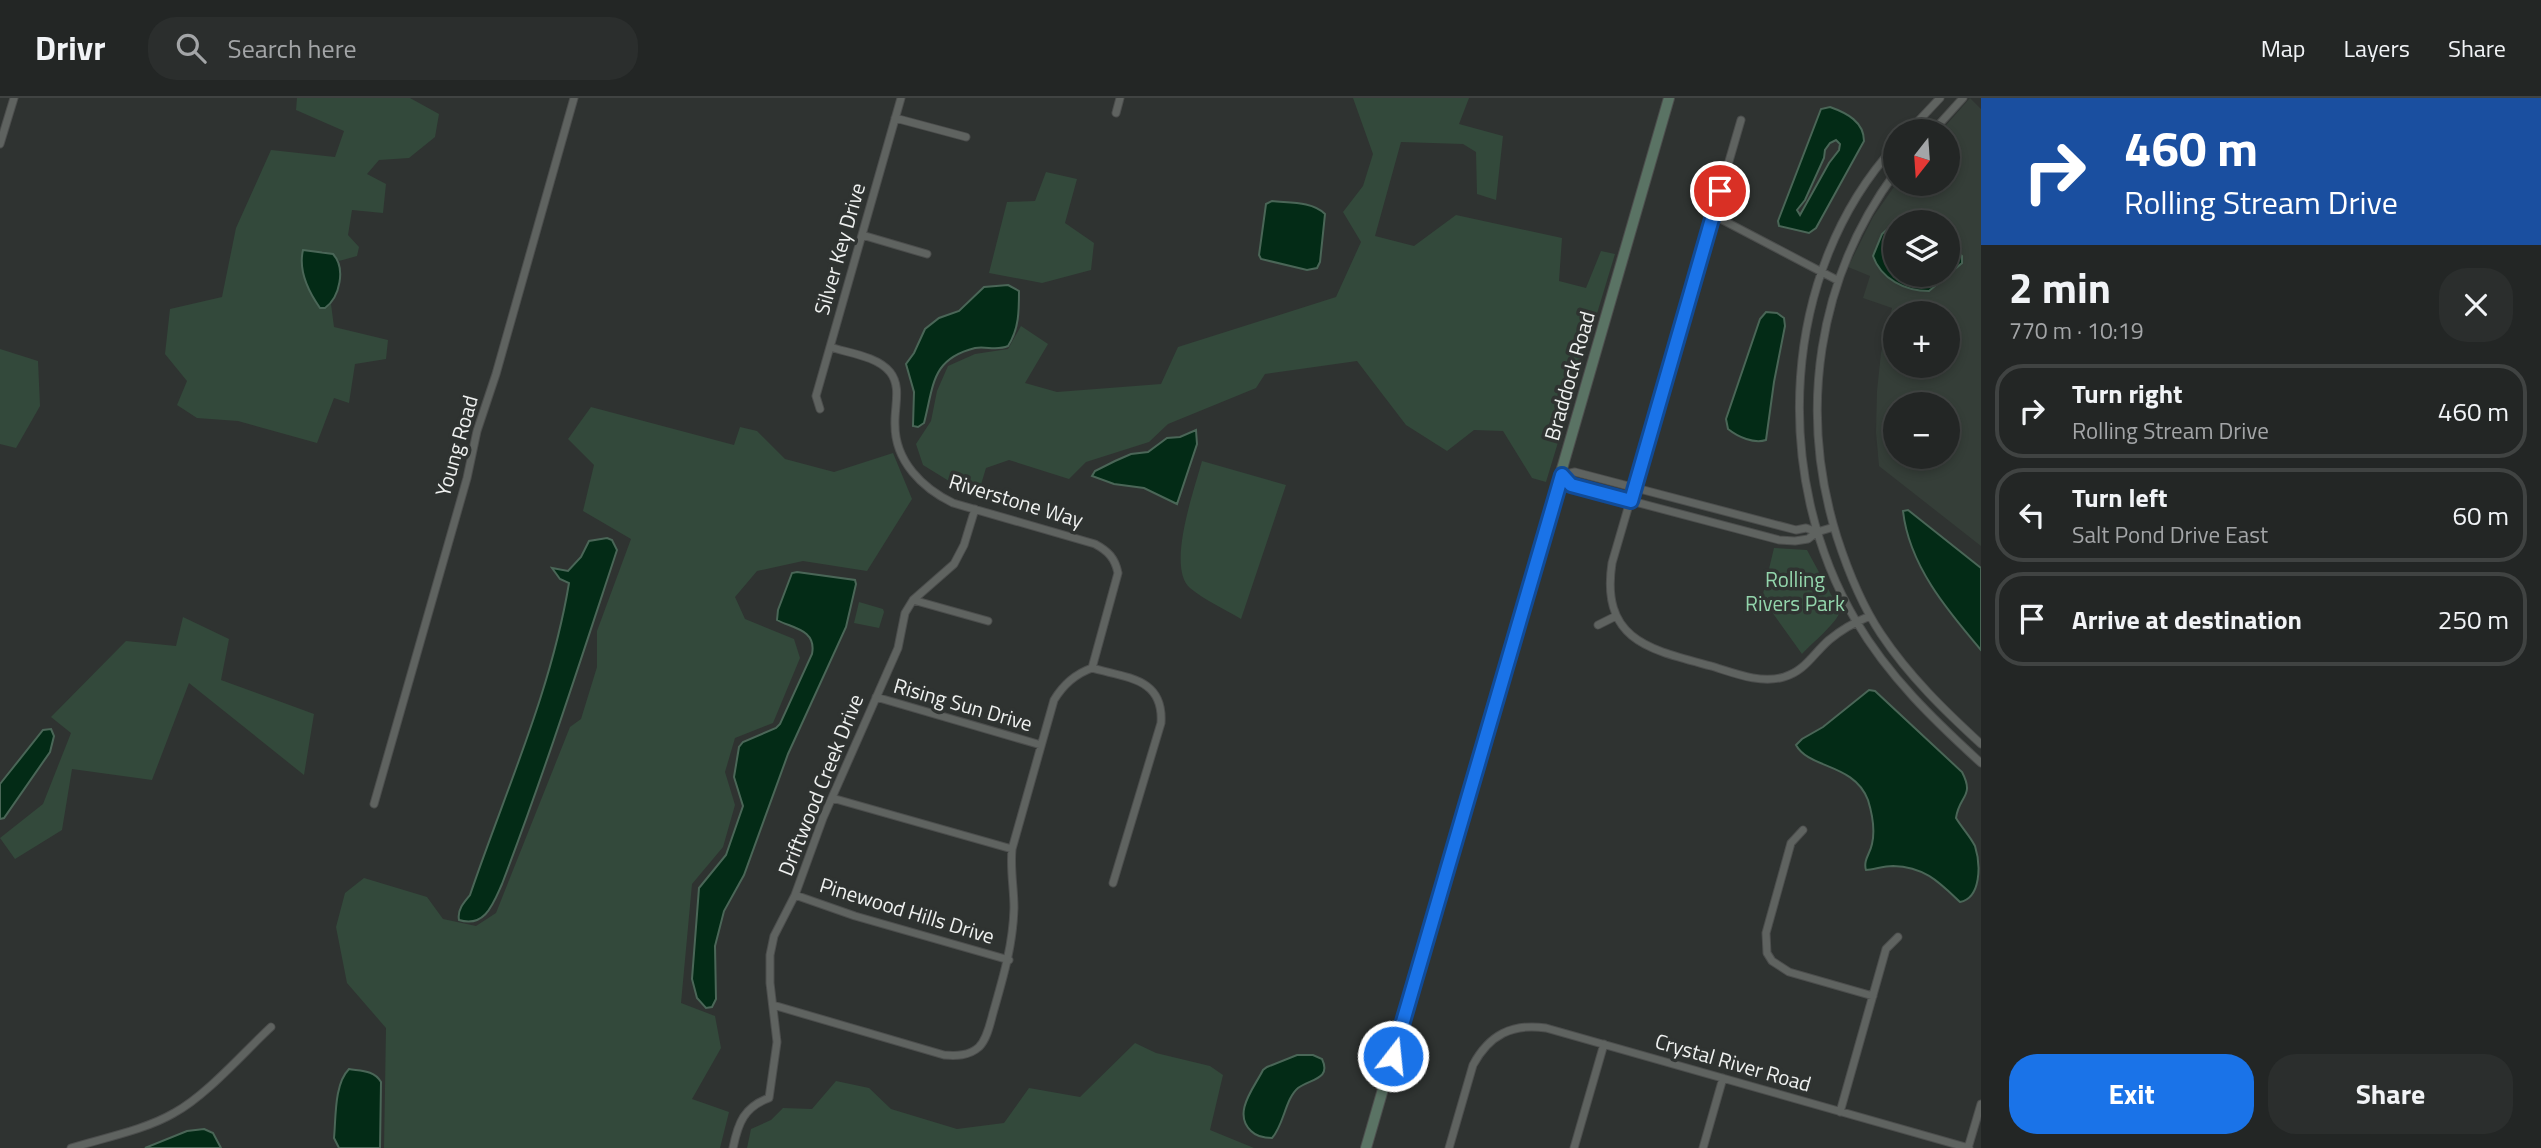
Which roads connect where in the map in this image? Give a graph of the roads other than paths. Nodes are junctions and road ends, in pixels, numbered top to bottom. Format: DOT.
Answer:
graph roads {
  1 [pos="14,98"];
  2 [pos="574,98"];
  3 [pos="901,98"];
  4 [pos="1120,98"];
  5 [pos="1669,98"];
  6 [pos="1940,98"];
  7 [pos="1963,98"];
  8 [pos="1116,113"];
  9 [pos="895,118"];
  10 [pos="1920,119"];
  11 [pos="1944,119"];
  12 [pos="1741,120"];
  13 [pos="965,137"];
  14 [pos="0,144"];
  15 [pos="1883,162"];
  16 [pos="1883,190"];
  17 [pos="1713,215"];
  18 [pos="862,235"];
  19 [pos="927,254"];
  20 [pos="1822,273"];
  21 [pos="1838,280"];
  22 [pos="830,347"];
  23 [pos="820,409"];
  24 [pos="1562,475"];
  25 [pos="1635,488"];
  26 [pos="1631,501"];
  27 [pos="975,509"];
  28 [pos="1834,527"];
  29 [pos="1817,532"];
  30 [pos="1125,559"];
  31 [pos="1115,560"];
  32 [pos="913,600"];
  33 [pos="1870,615"];
  34 [pos="1616,617"];
  35 [pos="989,621"];
  36 [pos="1856,621"];
  37 [pos="1598,625"];
  38 [pos="1092,668"];
  39 [pos="876,697"];
  40 [pos="1170,698"];
  41 [pos="1160,701"];
  42 [pos="1981,744"];
  43 [pos="1041,746"];
  44 [pos="1981,763"];
  45 [pos="832,798"];
  46 [pos="374,804"];
  47 [pos="1803,830"];
  48 [pos="1012,849"];
  49 [pos="1113,883"];
  50 [pos="795,895"];
  51 [pos="1898,937"];
  52 [pos="1009,960"];
  53 [pos="1872,996"];
  54 [pos="773,1005"];
  55 [pos="271,1027"];
  56 [pos="1604,1044"];
  57 [pos="966,1054"];
  58 [pos="970,1062"];
  59 [pos="1723,1078"];
  60 [pos="1981,1104"];
  61 [pos="1840,1112"];
  62 [pos="71,1148"];
  63 [pos="733,1148"];
  64 [pos="1366,1148"];
  65 [pos="1449,1148"];
  66 [pos="1573,1148"];
  67 [pos="1703,1148"];
  68 [pos="1969,1148"];
  1 -- 14 [label="street"];
  2 -- 46 [label="street, Young Road"];
  3 -- 9 [label="street, Silver Key Drive"];
  4 -- 8 [label="street"];
  5 -- 24 [label="street, Braddock Road"];
  6 -- 10 [label="street"];
  7 -- 11 [label="street"];
  9 -- 13 [label="street"];
  9 -- 18 [label="street, Silver Key Drive"];
  12 -- 17 [label="street"];
  15 -- 20 [label="street"];
  16 -- 21 [label="street"];
  17 -- 20 [label="street"];
  17 -- 25 [label="street"];
  18 -- 19 [label="street"];
  18 -- 22 [label="street, Silver Key Drive"];
  20 -- 21 [label="street"];
  20 -- 29 [label="street"];
  21 -- 28 [label="street"];
  22 -- 23 [label="street, Silver Key Drive"];
  22 -- 27 [label="street, Riverstone Way"];
  24 -- 25 [label="street"];
  24 -- 26 [label="street"];
  24 -- 64 [label="street, Braddock Road"];
  25 -- 26 [label="street"];
  25 -- 29 [label="street"];
  26 -- 29 [label="street"];
  26 -- 34 [label="street"];
  27 -- 31 [label="street, Riverstone Way"];
  27 -- 32 [label="street, Driftwood Creek Drive"];
  28 -- 29 [label="street"];
  28 -- 33 [label="street"];
  29 -- 36 [label="street"];
  30 -- 31 [label="street"];
  31 -- 38 [label="street"];
  32 -- 35 [label="street"];
  32 -- 39 [label="street, Driftwood Creek Drive"];
  33 -- 36 [label="street"];
  33 -- 42 [label="street"];
  34 -- 36 [label="street"];
  34 -- 37 [label="street"];
  36 -- 44 [label="street"];
  38 -- 41 [label="street"];
  38 -- 43 [label="street"];
  39 -- 43 [label="street, Rising Sun Drive"];
  39 -- 45 [label="street, Driftwood Creek Drive"];
  40 -- 41 [label="street"];
  41 -- 49 [label="street"];
  43 -- 48 [label="street"];
  45 -- 48 [label="street"];
  45 -- 50 [label="street, Driftwood Creek Drive"];
  47 -- 53 [label="street"];
  48 -- 52 [label="street"];
  50 -- 52 [label="street, Pinewood Hills Drive"];
  50 -- 54 [label="street, Driftwood Creek Drive"];
  51 -- 53 [label="street"];
  52 -- 57 [label="street"];
  53 -- 61 [label="street"];
  54 -- 57 [label="street"];
  54 -- 63 [label="street, Driftwood Creek Drive"];
  55 -- 62 [label="street"];
  56 -- 59 [label="street, Crystal River Road"];
  56 -- 65 [label="street, Crystal River Road"];
  56 -- 66 [label="street"];
  57 -- 58 [label="street"];
  59 -- 61 [label="street, Crystal River Road"];
  59 -- 67 [label="street"];
  60 -- 68 [label="street"];
  61 -- 68 [label="street, Crystal River Road"];
}
